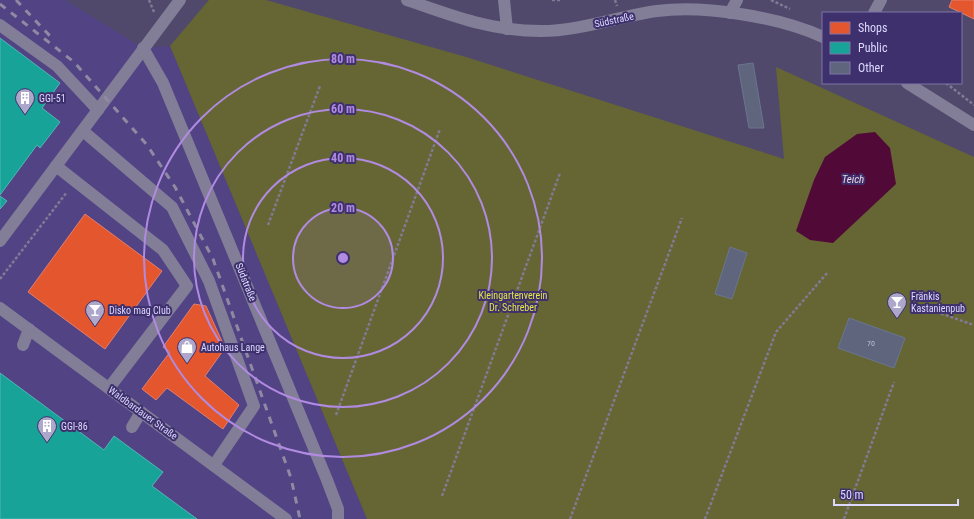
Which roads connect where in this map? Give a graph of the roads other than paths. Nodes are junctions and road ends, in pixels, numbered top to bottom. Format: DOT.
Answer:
graph roads {
  1 [pos="180,0"];
  2 [pos="406,0"];
  3 [pos="504,0"];
  4 [pos="737,0"];
  5 [pos="881,0"];
  6 [pos="875,12"];
  7 [pos="730,13"];
  8 [pos="0,25"];
  9 [pos="507,29"];
  10 [pos="822,36"];
  11 [pos="143,48"];
  12 [pos="909,84"];
  13 [pos="98,110"];
  14 [pos="974,125"];
  15 [pos="83,131"];
  16 [pos="56,166"];
  17 [pos="0,241"];
  18 [pos="0,308"];
  19 [pos="29,329"];
  20 [pos="23,345"];
  21 [pos="109,388"];
  22 [pos="141,412"];
  23 [pos="132,427"];
  24 [pos="214,465"];
  25 [pos="286,519"];
  26 [pos="338,519"];
  1 -- 11 [label="street"];
  2 -- 9 [label="street, Südstraße"];
  3 -- 9 [label="street"];
  4 -- 7 [label="street"];
  5 -- 6 [label="street"];
  7 -- 9 [label="street, Südstraße"];
  7 -- 10 [label="street, Südstraße"];
  8 -- 13 [label="street"];
  11 -- 13 [label="street"];
  11 -- 26 [label="street, Südstraße"];
  12 -- 14 [label="street"];
  13 -- 15 [label="street"];
  15 -- 16 [label="street"];
  15 -- 24 [label="street"];
  16 -- 17 [label="street"];
  16 -- 21 [label="street"];
  18 -- 19 [label="street, Waldbardauer Straße"];
  19 -- 20 [label="street"];
  19 -- 21 [label="street, Waldbardauer Straße"];
  21 -- 22 [label="street, Waldbardauer Straße"];
  22 -- 23 [label="street"];
  22 -- 24 [label="street, Waldbardauer Straße"];
  24 -- 25 [label="street, Waldbardauer Straße"];
}
